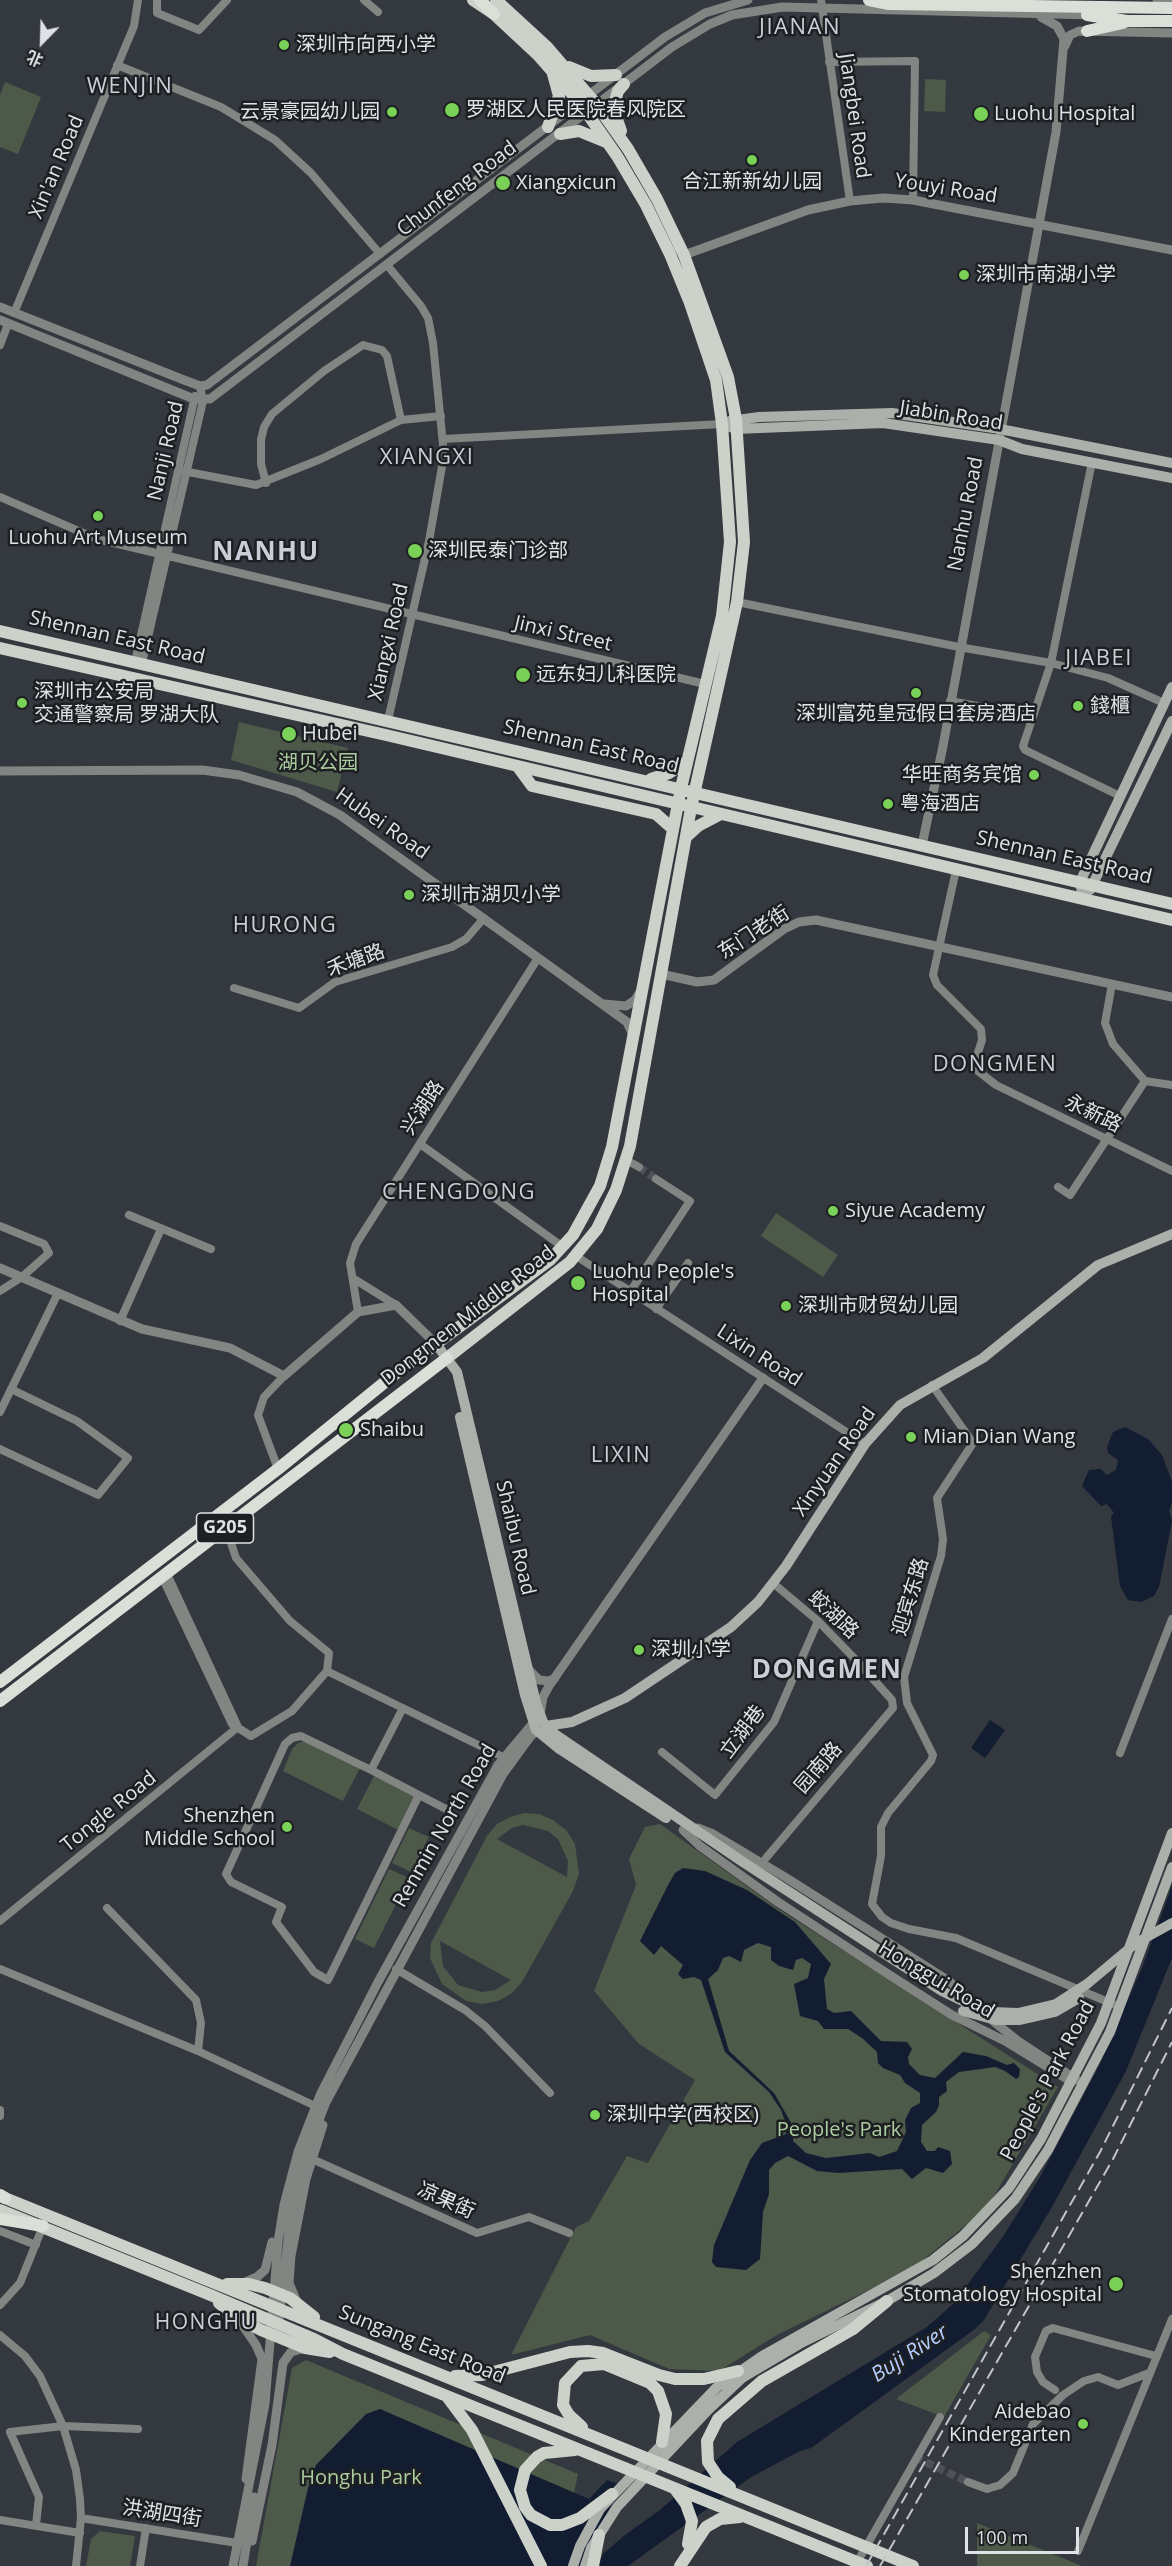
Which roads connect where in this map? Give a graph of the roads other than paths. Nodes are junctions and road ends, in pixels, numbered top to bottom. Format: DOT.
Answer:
graph roads {
  1 [pos="138,0"];
  2 [pos="157,0"];
  3 [pos="227,0"];
  4 [pos="364,0"];
  5 [pos="473,0"];
  6 [pos="480,0"];
  7 [pos="496,0"];
  8 [pos="748,0"];
  9 [pos="869,0"];
  10 [pos="1157,0"];
  11 [pos="1172,0"];
  12 [pos="822,4"];
  13 [pos="1172,9"];
  14 [pos="378,12"];
  15 [pos="494,14"];
  16 [pos="1032,15"];
  17 [pos="1087,15"];
  18 [pos="1172,15"];
  19 [pos="1136,21"];
  20 [pos="1172,21"];
  21 [pos="1087,31"];
  22 [pos="1172,33"];
  23 [pos="1064,48"];
  24 [pos="829,62"];
  25 [pos="117,65"];
  26 [pos="556,66"];
  27 [pos="620,80"];
  28 [pos="588,104"];
  29 [pos="548,127"];
  30 [pos="560,134"];
  31 [pos="610,145"];
  32 [pos="628,149"];
  33 [pos="913,200"];
  34 [pos="850,201"];
  35 [pos="1039,223"];
  36 [pos="1172,250"];
  37 [pos="380,254"];
  38 [pos="684,255"];
  39 [pos="387,265"];
  40 [pos="0,307"];
  41 [pos="14,313"];
  42 [pos="4,322"];
  43 [pos="0,345"];
  44 [pos="200,386"];
  45 [pos="198,400"];
  46 [pos="441,416"];
  47 [pos="401,420"];
  48 [pos="722,424"];
  49 [pos="736,424"];
  50 [pos="1000,435"];
  51 [pos="443,439"];
  52 [pos="1092,462"];
  53 [pos="1172,463"];
  54 [pos="182,471"];
  55 [pos="1172,478"];
  56 [pos="266,483"];
  57 [pos="0,497"];
  58 [pos="164,555"];
  59 [pos="737,603"];
  60 [pos="413,616"];
  61 [pos="0,631"];
  62 [pos="959,647"];
  63 [pos="0,648"];
  64 [pos="139,662"];
  65 [pos="1051,663"];
  66 [pos="705,684"];
  67 [pos="1172,687"];
  68 [pos="950,701"];
  69 [pos="1164,703"];
  70 [pos="1032,716"];
  71 [pos="388,720"];
  72 [pos="1172,720"];
  73 [pos="687,761"];
  74 [pos="701,764"];
  75 [pos="518,767"];
  76 [pos="0,771"];
  77 [pos="641,778"];
  78 [pos="681,788"];
  79 [pos="695,791"];
  80 [pos="1120,796"];
  81 [pos="722,797"];
  82 [pos="677,804"];
  83 [pos="691,808"];
  84 [pos="719,814"];
  85 [pos="673,829"];
  86 [pos="686,837"];
  87 [pos="922,845"];
  88 [pos="956,870"];
  89 [pos="1080,882"];
  90 [pos="1093,885"];
  91 [pos="1083,899"];
  92 [pos="1172,904"];
  93 [pos="483,918"];
  94 [pos="1172,920"];
  95 [pos="937,947"];
  96 [pos="538,958"];
  97 [pos="661,974"];
  98 [pos="1112,984"];
  99 [pos="234,988"];
  100 [pos="641,990"];
  101 [pos="1172,997"];
  102 [pos="599,1002"];
  103 [pos="633,1036"];
  104 [pos="1145,1081"];
  105 [pos="1172,1085"];
  106 [pos="1107,1139"];
  107 [pos="420,1144"];
  108 [pos="626,1160"];
  109 [pos="639,1167"];
  110 [pos="1172,1171"];
  111 [pos="656,1179"];
  112 [pos="1058,1187"];
  113 [pos="129,1215"];
  114 [pos="0,1226"];
  115 [pos="161,1229"];
  116 [pos="1172,1234"];
  117 [pos="563,1247"];
  118 [pos="211,1249"];
  119 [pos="576,1256"];
  120 [pos="688,1263"];
  121 [pos="0,1268"];
  122 [pos="22,1277"];
  123 [pos="354,1279"];
  124 [pos="0,1292"];
  125 [pos="630,1292"];
  126 [pos="58,1293"];
  127 [pos="396,1305"];
  128 [pos="656,1309"];
  129 [pos="358,1312"];
  130 [pos="120,1321"];
  131 [pos="436,1344"];
  132 [pos="447,1358"];
  133 [pos="284,1376"];
  134 [pos="763,1378"];
  135 [pos="932,1385"];
  136 [pos="11,1389"];
  137 [pos="0,1412"];
  138 [pos="865,1444"];
  139 [pos="0,1449"];
  140 [pos="278,1468"];
  141 [pos="226,1528"];
  142 [pos="165,1575"];
  143 [pos="773,1583"];
  144 [pos="1172,1619"];
  145 [pos="818,1621"];
  146 [pos="528,1668"];
  147 [pos="327,1671"];
  148 [pos="555,1678"];
  149 [pos="0,1682"];
  150 [pos="892,1700"];
  151 [pos="0,1701"];
  152 [pos="402,1708"];
  153 [pos="539,1723"];
  154 [pos="238,1727"];
  155 [pos="662,1752"];
  156 [pos="1120,1753"];
  157 [pos="503,1757"];
  158 [pos="371,1770"];
  159 [pos="419,1795"];
  160 [pos="446,1809"];
  161 [pos="1172,1833"];
  162 [pos="766,1858"];
  163 [pos="741,1864"];
  164 [pos="1172,1867"];
  165 [pos="107,1908"];
  166 [pos="0,1921"];
  167 [pos="1172,1923"];
  168 [pos="1172,1930"];
  169 [pos="0,1969"];
  170 [pos="396,1969"];
  171 [pos="1109,2003"];
  172 [pos="1120,2007"];
  173 [pos="198,2052"];
  174 [pos="330,2074"];
  175 [pos="1072,2080"];
  176 [pos="334,2086"];
  177 [pos="1083,2086"];
  178 [pos="550,2093"];
  179 [pos="311,2104"];
  180 [pos="0,2110"];
  181 [pos="0,2116"];
  182 [pos="309,2133"];
  183 [pos="312,2159"];
  184 [pos="1,2196"];
  185 [pos="0,2210"];
  186 [pos="0,2220"];
  187 [pos="43,2226"];
  188 [pos="0,2231"];
  189 [pos="569,2233"];
  190 [pos="36,2245"];
  191 [pos="222,2284"];
  192 [pos="239,2284"];
  193 [pos="208,2294"];
  194 [pos="887,2301"];
  195 [pos="0,2305"];
  196 [pos="301,2306"];
  197 [pos="237,2318"];
  198 [pos="1172,2319"];
  199 [pos="327,2327"];
  200 [pos="1169,2331"];
  201 [pos="0,2335"];
  202 [pos="305,2348"];
  203 [pos="344,2354"];
  204 [pos="1156,2356"];
  205 [pos="262,2359"];
  206 [pos="283,2363"];
  207 [pos="738,2371"];
  208 [pos="1149,2373"];
  209 [pos="444,2376"];
  210 [pos="1055,2390"];
  211 [pos="442,2393"];
  212 [pos="940,2417"];
  213 [pos="63,2426"];
  214 [pos="138,2429"];
  215 [pos="592,2435"];
  216 [pos="262,2436"];
  217 [pos="662,2442"];
  218 [pos="583,2451"];
  219 [pos="968,2482"];
  220 [pos="674,2488"];
  221 [pos="612,2494"];
  222 [pos="743,2496"];
  223 [pos="81,2518"];
  224 [pos="751,2519"];
  225 [pos="0,2520"];
  226 [pos="36,2525"];
  227 [pos="146,2528"];
  228 [pos="80,2533"];
  229 [pos="599,2535"];
  230 [pos="237,2543"];
  231 [pos="1078,2551"];
  232 [pos="76,2566"];
  233 [pos="140,2566"];
  234 [pos="233,2566"];
  235 [pos="243,2566"];
  236 [pos="541,2566"];
  237 [pos="573,2566"];
  238 [pos="585,2566"];
  239 [pos="593,2566"];
  240 [pos="674,2566"];
  241 [pos="680,2566"];
  242 [pos="855,2566"];
  243 [pos="867,2566"];
  244 [pos="913,2566"];
  1 -- 25 [label="street, Xin'an Road"];
  2 -- 3 [label="street"];
  4 -- 14 [label="street"];
  5 -- 15 [label="main road"];
  6 -- 15 [label="highway"];
  7 -- 26 [label="main road"];
  8 -- 27 [label="street, Chunfeng Road"];
  9 -- 13 [label="highway"];
  10 -- 11 [label="street"];
  12 -- 16 [label="street, Chunfeng Road"];
  12 -- 24 [label="street, Jiangbei Road"];
  12 -- 27 [label="street, Chunfeng Road"];
  15 -- 26 [label="main road"];
  16 -- 17 [label="street, Chunfeng Road"];
  16 -- 23 [label="street"];
  17 -- 18 [label="street, Chunfeng Road"];
  17 -- 19 [label="highway"];
  19 -- 20 [label="highway"];
  19 -- 21 [label="highway"];
  21 -- 22 [label="street"];
  21 -- 23 [label="street"];
  23 -- 35 [label="street, Nanhu Road"];
  24 -- 33 [label="street"];
  24 -- 34 [label="street, Jiangbei Road"];
  25 -- 37 [label="street"];
  25 -- 41 [label="street, Xin'an Road"];
  26 -- 27 [label="main road"];
  26 -- 28 [label="main road"];
  26 -- 29 [label="main road"];
  27 -- 28 [label="street, Chunfeng Road"];
  27 -- 32 [label="main road"];
  28 -- 29 [label="street, Chunfeng Road"];
  28 -- 30 [label="street, Chunfeng Road"];
  28 -- 31 [label="main road, Dongmen Middle Road"];
  28 -- 32 [label="main road"];
  29 -- 37 [label="street, Chunfeng Road"];
  30 -- 31 [label="main road"];
  30 -- 39 [label="street, Chunfeng Road"];
  31 -- 48 [label="main road, Dongmen Middle Road"];
  32 -- 38 [label="main road, Dongmen Middle Road"];
  33 -- 34 [label="street, Youyi Road"];
  33 -- 35 [label="street, Youyi Road"];
  34 -- 38 [label="street, Youyi Road"];
  35 -- 36 [label="street, Youyi Road"];
  35 -- 50 [label="street, Nanhu Road"];
  37 -- 44 [label="street, Chunfeng Road"];
  38 -- 49 [label="main road, Dongmen Middle Road"];
  39 -- 45 [label="street, Chunfeng Road"];
  39 -- 46 [label="street, Xiangxi Road"];
  40 -- 41 [label="street"];
  41 -- 44 [label="street"];
  42 -- 43 [label="street"];
  42 -- 45 [label="street"];
  44 -- 45 [label="street, Nanji Road"];
  45 -- 54 [label="street, Nanji Road"];
  46 -- 47 [label="street"];
  46 -- 51 [label="street, Xiangxi Road"];
  47 -- 56 [label="street"];
  47 -- 56 [label="street"];
  48 -- 49 [label="main road, Jiabin Road"];
  48 -- 51 [label="street, Jiabin Road"];
  48 -- 66 [label="main road, Dongmen Middle Road"];
  49 -- 50 [label="main road, Jiabin Road"];
  49 -- 59 [label="main road, Dongmen Middle Road"];
  50 -- 52 [label="main road, Jiabin Road"];
  50 -- 53 [label="main road, Jiabin Road"];
  50 -- 62 [label="street, Nanhu Road"];
  51 -- 60 [label="street, Xiangxi Road"];
  52 -- 55 [label="main road, Jiabin Road"];
  52 -- 65 [label="street"];
  54 -- 56 [label="street"];
  54 -- 58 [label="street, Nanji Road"];
  57 -- 58 [label="street, Jinxi Street"];
  58 -- 60 [label="street, Jinxi Street"];
  58 -- 64 [label="street, Nanji Road"];
  59 -- 62 [label="street"];
  59 -- 74 [label="main road, Dongmen Middle Road"];
  60 -- 66 [label="street, Jinxi Street"];
  60 -- 71 [label="street, Xiangxi Road"];
  61 -- 64 [label="main road, Shennan East Road"];
  62 -- 65 [label="street"];
  62 -- 68 [label="street, Nanhu Road"];
  63 -- 75 [label="main road, Shennan East Road"];
  64 -- 71 [label="main road, Shennan East Road"];
  65 -- 69 [label="street"];
  65 -- 70 [label="street"];
  66 -- 73 [label="main road, Dongmen Middle Road"];
  67 -- 69 [label="main road"];
  68 -- 70 [label="street"];
  68 -- 87 [label="street, Nanhu Road"];
  69 -- 80 [label="main road"];
  70 -- 80 [label="street"];
  71 -- 77 [label="main road, Shennan East Road"];
  72 -- 90 [label="main road"];
  73 -- 77 [label="main road"];
  73 -- 78 [label="main road, Dongmen Middle Road"];
  74 -- 79 [label="main road, Dongmen Middle Road"];
  74 -- 81 [label="main road"];
  75 -- 82 [label="main road, Shennan East Road"];
  75 -- 85 [label="main road"];
  76 -- 93 [label="street, Hubei Road"];
  77 -- 78 [label="main road, Shennan East Road"];
  78 -- 79 [label="main road, Shennan East Road"];
  78 -- 82 [label="main road, Dongmen Middle Road"];
  79 -- 81 [label="main road, Shennan East Road"];
  79 -- 83 [label="main road, Dongmen Middle Road"];
  80 -- 89 [label="main road"];
  81 -- 87 [label="main road, Shennan East Road"];
  82 -- 83 [label="main road, Shennan East Road"];
  82 -- 85 [label="main road, Dongmen Middle Road"];
  83 -- 84 [label="main road, Shennan East Road"];
  83 -- 86 [label="main road, Dongmen Middle Road"];
  84 -- 86 [label="main road"];
  84 -- 88 [label="main road, Shennan East Road"];
  85 -- 100 [label="main road, Dongmen Middle Road"];
  86 -- 97 [label="main road, Dongmen Middle Road"];
  87 -- 89 [label="main road, Shennan East Road"];
  88 -- 91 [label="main road, Shennan East Road"];
  88 -- 95 [label="street, 永新路"];
  89 -- 90 [label="main road, Shennan East Road"];
  89 -- 91 [label="main road"];
  90 -- 91 [label="main road"];
  90 -- 92 [label="main road, Shennan East Road"];
  91 -- 94 [label="main road, Shennan East Road"];
  93 -- 96 [label="street, Hubei Road"];
  93 -- 99 [label="street, 禾塘路"];
  95 -- 97 [label="street, 东门老街"];
  95 -- 98 [label="street, 东门老街"];
  95 -- 106 [label="street, 永新路"];
  96 -- 102 [label="street, Hubei Road"];
  96 -- 107 [label="street, 兴湖路"];
  97 -- 108 [label="main road, Dongmen Middle Road"];
  98 -- 101 [label="street, 东门老街"];
  98 -- 104 [label="street"];
  100 -- 102 [label="street"];
  100 -- 103 [label="main road, Dongmen Middle Road"];
  102 -- 103 [label="street, Hubei Road"];
  103 -- 117 [label="main road, Dongmen Middle Road"];
  104 -- 105 [label="street"];
  104 -- 106 [label="street"];
  106 -- 110 [label="street, 永新路"];
  106 -- 112 [label="street"];
  107 -- 117 [label="street"];
  107 -- 123 [label="street, 兴湖路"];
  108 -- 109 [label="street"];
  108 -- 119 [label="main road, Dongmen Middle Road"];
  111 -- 125 [label="street"];
  113 -- 115 [label="street"];
  114 -- 122 [label="street"];
  115 -- 118 [label="street"];
  115 -- 130 [label="street"];
  116 -- 135 [label="main road, Xinyuan Road"];
  117 -- 131 [label="main road, Dongmen Middle Road"];
  119 -- 125 [label="street, Lixin Road"];
  119 -- 132 [label="main road, Dongmen Middle Road"];
  120 -- 128 [label="street"];
  121 -- 122 [label="street"];
  122 -- 124 [label="street"];
  122 -- 126 [label="street"];
  123 -- 127 [label="street"];
  123 -- 129 [label="street, 兴湖路"];
  125 -- 128 [label="street, Lixin Road"];
  126 -- 130 [label="street"];
  126 -- 136 [label="street"];
  127 -- 129 [label="street"];
  127 -- 131 [label="street"];
  128 -- 134 [label="street, Lixin Road"];
  129 -- 133 [label="street"];
  130 -- 133 [label="street"];
  131 -- 132 [label="main road, Shaibu Road"];
  131 -- 140 [label="highway, Dongmen Middle Road / G205"];
  132 -- 141 [label="highway, Dongmen Middle Road / G205"];
  132 -- 146 [label="main road, Shaibu Road"];
  132 -- 153 [label="main road, Shaibu Road"];
  133 -- 140 [label="street"];
  134 -- 138 [label="street, Lixin Road"];
  134 -- 148 [label="street, Renmin North Road"];
  135 -- 138 [label="main road, Xinyuan Road"];
  135 -- 171 [label="street, 迎宾东路"];
  136 -- 137 [label="street"];
  136 -- 139 [label="street"];
  138 -- 143 [label="main road, Xinyuan Road"];
  140 -- 149 [label="highway, Dongmen Middle Road / G205"];
  141 -- 142 [label="highway, Dongmen Middle Road / G205"];
  141 -- 147 [label="street"];
  142 -- 151 [label="highway, Dongmen Middle Road / G205"];
  142 -- 154 [label="street"];
  143 -- 145 [label="street, 蛟湖路"];
  143 -- 153 [label="main road, Xinyuan Road"];
  144 -- 156 [label="street"];
  145 -- 150 [label="street, 蛟湖路"];
  145 -- 155 [label="street, 立湖巷"];
  146 -- 148 [label="street"];
  146 -- 153 [label="main road, Shaibu Road"];
  147 -- 152 [label="street"];
  147 -- 154 [label="street"];
  148 -- 153 [label="street, Renmin North Road"];
  150 -- 162 [label="street, 园南路"];
  152 -- 157 [label="street"];
  152 -- 158 [label="street"];
  153 -- 157 [label="street, Renmin North Road"];
  153 -- 163 [label="main road, Honggui Road"];
  153 -- 170 [label="street, Renmin North Road"];
  154 -- 166 [label="street, Tongle Road"];
  157 -- 174 [label="street, Renmin North Road"];
  158 -- 159 [label="street"];
  158 -- 159 [label="street"];
  159 -- 160 [label="street"];
  161 -- 171 [label="main road, People's Park Road"];
  163 -- 167 [label="main road, Honggui Road"];
  163 -- 168 [label="main road, Honggui Road"];
  163 -- 175 [label="street, Honggui Road"];
  163 -- 175 [label="street, Honggui Road"];
  164 -- 172 [label="main road, People's Park Road"];
  165 -- 173 [label="street"];
  169 -- 173 [label="street"];
  170 -- 176 [label="street, Renmin North Road"];
  170 -- 178 [label="street"];
  171 -- 172 [label="street, 迎宾东路"];
  171 -- 175 [label="main road, People's Park Road"];
  172 -- 177 [label="main road, People's Park Road"];
  173 -- 179 [label="street"];
  174 -- 179 [label="street"];
  174 -- 182 [label="street, Renmin North Road"];
  175 -- 177 [label="street, Honggui Road"];
  175 -- 207 [label="main road, People's Park Road"];
  176 -- 182 [label="street, Renmin North Road"];
  176 -- 183 [label="street"];
  177 -- 194 [label="main road, People's Park Road"];
  179 -- 192 [label="street"];
  180 -- 181 [label="street"];
  182 -- 216 [label="street"];
  183 -- 189 [label="street, 凉果街"];
  183 -- 196 [label="street"];
  184 -- 191 [label="main road, Sungang East Road"];
  185 -- 187 [label="main road, Sungang East Road"];
  186 -- 187 [label="highway"];
  187 -- 190 [label="street"];
  187 -- 193 [label="main road, Sungang East Road"];
  188 -- 190 [label="street"];
  190 -- 195 [label="street"];
  191 -- 192 [label="main road"];
  191 -- 199 [label="main road, Sungang East Road"];
  192 -- 196 [label="main road"];
  193 -- 197 [label="main road"];
  193 -- 203 [label="main road, Sungang East Road"];
  194 -- 222 [label="main road"];
  194 -- 229 [label="main road, People's Park Road"];
  196 -- 199 [label="main road"];
  197 -- 202 [label="main road"];
  197 -- 205 [label="street"];
  198 -- 200 [label="street"];
  199 -- 209 [label="main road, Sungang East Road"];
  200 -- 204 [label="street"];
  201 -- 213 [label="street"];
  202 -- 203 [label="main road"];
  202 -- 206 [label="street"];
  203 -- 211 [label="main road, Sungang East Road"];
  204 -- 208 [label="street"];
  204 -- 210 [label="street"];
  205 -- 206 [label="street"];
  205 -- 230 [label="street"];
  206 -- 235 [label="street"];
  207 -- 209 [label="main road"];
  207 -- 217 [label="main road, People's Park Road"];
  208 -- 219 [label="street"];
  208 -- 231 [label="street"];
  209 -- 215 [label="main road, Sungang East Road"];
  211 -- 218 [label="main road, Sungang East Road"];
  211 -- 236 [label="main road"];
  212 -- 242 [label="street"];
  213 -- 214 [label="street"];
  213 -- 223 [label="street"];
  213 -- 226 [label="street"];
  215 -- 217 [label="main road"];
  215 -- 222 [label="main road, Sungang East Road"];
  216 -- 230 [label="street"];
  216 -- 235 [label="street"];
  217 -- 221 [label="main road, People's Park Road"];
  218 -- 220 [label="main road, Sungang East Road"];
  218 -- 221 [label="main road"];
  220 -- 224 [label="main road, Sungang East Road"];
  220 -- 240 [label="main road"];
  221 -- 237 [label="main road, People's Park Road"];
  222 -- 244 [label="main road, Sungang East Road"];
  223 -- 227 [label="street, 洪湖四街"];
  223 -- 228 [label="street"];
  224 -- 241 [label="main road"];
  224 -- 243 [label="main road, Sungang East Road"];
  225 -- 226 [label="street"];
  226 -- 228 [label="street"];
  227 -- 230 [label="street, 洪湖四街"];
  227 -- 233 [label="street"];
  228 -- 232 [label="street"];
  229 -- 238 [label="main road, People's Park Road"];
  229 -- 239 [label="main road"];
  230 -- 234 [label="street"];
}
